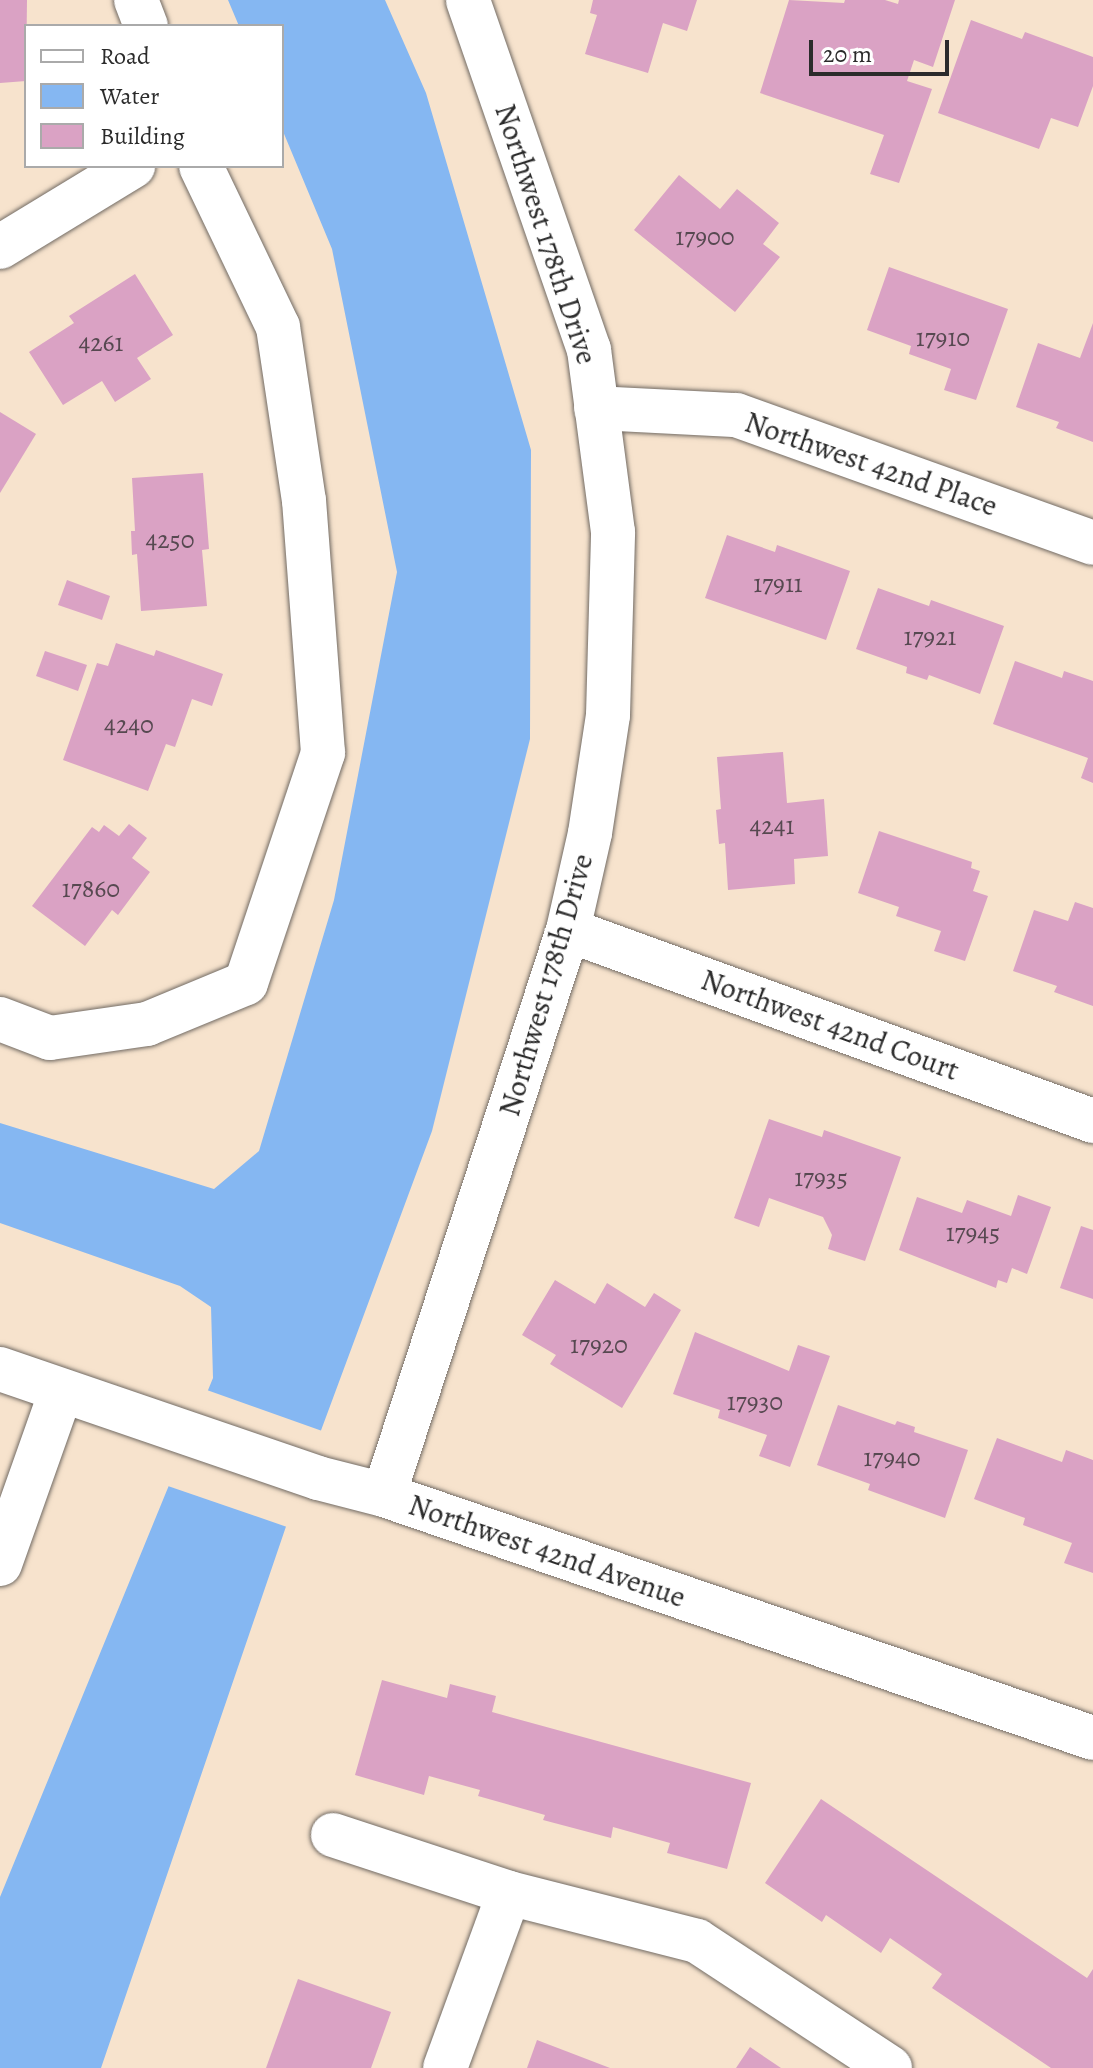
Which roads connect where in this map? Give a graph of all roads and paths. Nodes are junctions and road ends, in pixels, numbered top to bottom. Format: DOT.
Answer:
graph roads {
  1 [pos="136,0"];
  2 [pos="468,0"];
  3 [pos="145,24"];
  4 [pos="130,168"];
  5 [pos="202,168"];
  6 [pos="0,247"];
  7 [pos="596,408"];
  8 [pos="1093,543"];
  9 [pos="568,930"];
  10 [pos="0,1019"];
  11 [pos="1093,1121"];
  12 [pos="0,1369"];
  13 [pos="61,1392"];
  14 [pos="384,1495"];
  15 [pos="0,1564"];
  16 [pos="1093,1738"];
  17 [pos="333,1835"];
  18 [pos="509,1893"];
  19 [pos="445,2068"];
  20 [pos="890,2068"];
  1 -- 3 [label="street"];
  2 -- 7 [label="street, Northwest 178th Drive"];
  4 -- 6 [label="street"];
  5 -- 10 [label="street"];
  7 -- 8 [label="street, Northwest 42nd Place"];
  7 -- 9 [label="street, Northwest 178th Drive"];
  9 -- 11 [label="street, Northwest 42nd Court"];
  9 -- 14 [label="street, Northwest 178th Drive"];
  12 -- 13 [label="street, Northwest 42nd Avenue"];
  13 -- 14 [label="street, Northwest 42nd Avenue"];
  13 -- 15 [label="street"];
  14 -- 16 [label="street, Northwest 42nd Avenue"];
  17 -- 18 [label="street"];
  18 -- 19 [label="street"];
  18 -- 20 [label="street"];
}
